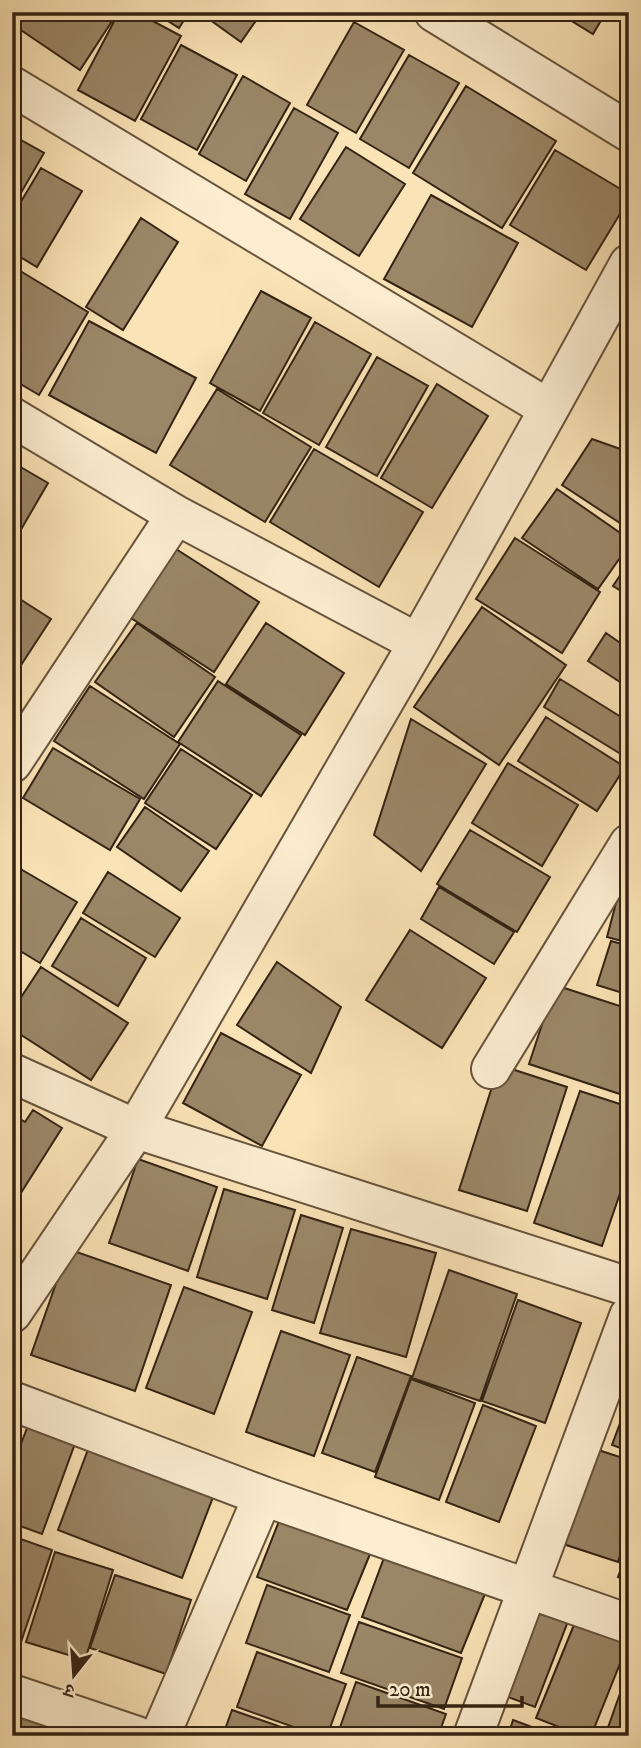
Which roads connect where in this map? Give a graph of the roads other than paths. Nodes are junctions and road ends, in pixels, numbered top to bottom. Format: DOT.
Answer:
graph roads {
  1 [pos="434,12"];
  2 [pos="12,86"];
  3 [pos="629,132"];
  4 [pos="629,264"];
  5 [pos="549,409"];
  6 [pos="12,416"];
  7 [pos="176,515"];
  8 [pos="418,643"];
  9 [pos="12,762"];
  10 [pos="629,844"];
  11 [pos="491,1069"];
  12 [pos="12,1073"];
  13 [pos="136,1129"];
  14 [pos="629,1287"];
  15 [pos="12,1313"];
  16 [pos="629,1316"];
  17 [pos="12,1401"];
  18 [pos="263,1496"];
  19 [pos="529,1588"];
  20 [pos="629,1624"];
  21 [pos="12,1694"];
  22 [pos="137,1736"];
  23 [pos="160,1736"];
  24 [pos="473,1736"];
  1 -- 3 [label="street"];
  2 -- 5 [label="street"];
  4 -- 5 [label="street"];
  5 -- 8 [label="street"];
  6 -- 7 [label="street"];
  7 -- 8 [label="street"];
  7 -- 9 [label="street"];
  8 -- 13 [label="street"];
  10 -- 11 [label="street"];
  12 -- 13 [label="street"];
  13 -- 14 [label="street"];
  13 -- 15 [label="street"];
  16 -- 19 [label="street"];
  17 -- 18 [label="street"];
  18 -- 19 [label="street"];
  18 -- 23 [label="street"];
  19 -- 20 [label="street"];
  19 -- 24 [label="street"];
  21 -- 22 [label="street"];
}
